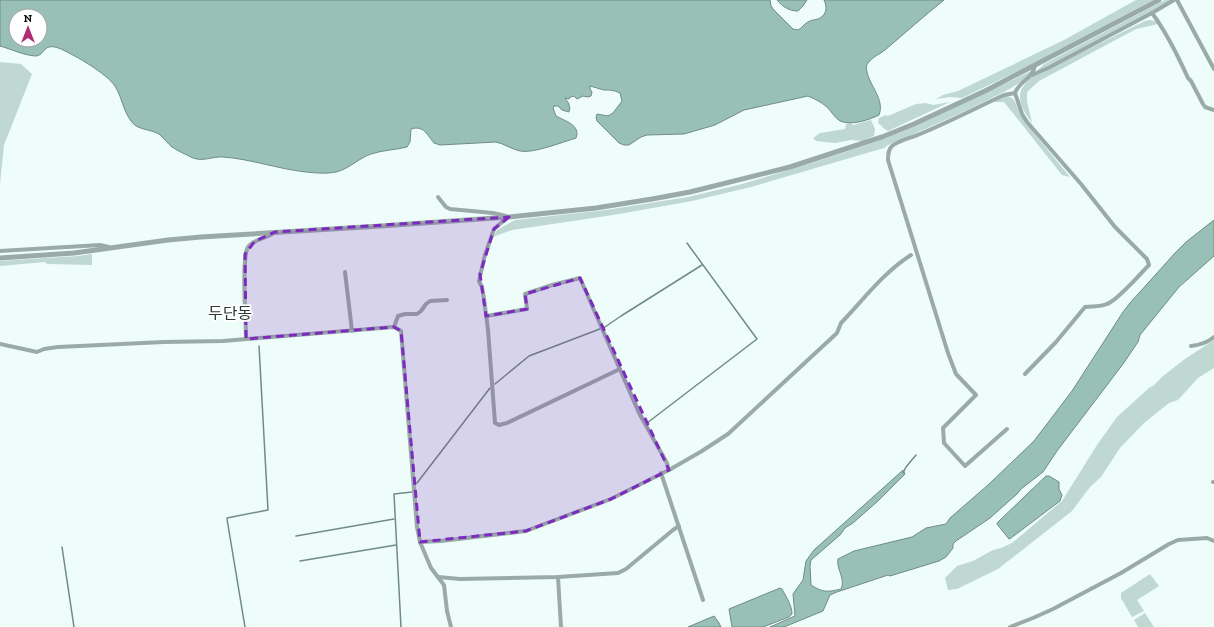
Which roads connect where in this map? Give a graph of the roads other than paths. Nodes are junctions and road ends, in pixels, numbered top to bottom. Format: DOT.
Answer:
graph roads {
  1 [pos="1159,0"];
  2 [pos="1174,0"];
  3 [pos="1177,0"];
  4 [pos="1152,13"];
  5 [pos="1036,65"];
  6 [pos="1214,69"];
  7 [pos="1032,75"];
  8 [pos="1015,93"];
  9 [pos="1214,110"];
  10 [pos="438,197"];
  11 [pos="509,217"];
  12 [pos="275,232"];
  13 [pos="112,248"];
  14 [pos="0,251"];
  15 [pos="911,254"];
  16 [pos="0,258"];
  17 [pos="345,272"];
  18 [pos="447,300"];
  19 [pos="486,316"];
  20 [pos="394,327"];
  21 [pos="352,331"];
  22 [pos="1214,337"];
  23 [pos="246,339"];
  24 [pos="0,344"];
  25 [pos="1191,346"];
  26 [pos="620,369"];
  27 [pos="1025,374"];
  28 [pos="1007,429"];
  29 [pos="669,470"];
  30 [pos="661,473"];
  31 [pos="679,526"];
  32 [pos="1214,541"];
  33 [pos="420,542"];
  34 [pos="438,577"];
  35 [pos="558,577"];
  36 [pos="703,600"];
  37 [pos="451,627"];
  38 [pos="561,627"];
  39 [pos="1010,627"];
  1 -- 5 [label="street"];
  2 -- 4 [label="street"];
  3 -- 6 [label="street"];
  4 -- 7 [label="street"];
  4 -- 9 [label="street"];
  5 -- 7 [label="street"];
  5 -- 11 [label="street"];
  7 -- 8 [label="street"];
  8 -- 27 [label="street"];
  8 -- 28 [label="street"];
  10 -- 11 [label="street"];
  11 -- 12 [label="street"];
  11 -- 19 [label="street"];
  12 -- 13 [label="street"];
  12 -- 23 [label="street"];
  13 -- 14 [label="street"];
  13 -- 16 [label="street"];
  15 -- 29 [label="street"];
  17 -- 21 [label="street"];
  18 -- 20 [label="street"];
  19 -- 26 [label="street"];
  19 -- 26 [label="street"];
  20 -- 21 [label="street"];
  20 -- 33 [label="street"];
  21 -- 23 [label="street"];
  22 -- 25 [label="street"];
  23 -- 24 [label="street"];
  26 -- 29 [label="street"];
  29 -- 30 [label="street"];
  30 -- 31 [label="street"];
  30 -- 33 [label="street"];
  31 -- 35 [label="street"];
  31 -- 36 [label="street"];
  32 -- 39 [label="street"];
  33 -- 34 [label="street"];
  34 -- 35 [label="street"];
  34 -- 37 [label="street"];
  35 -- 38 [label="street"];
}
